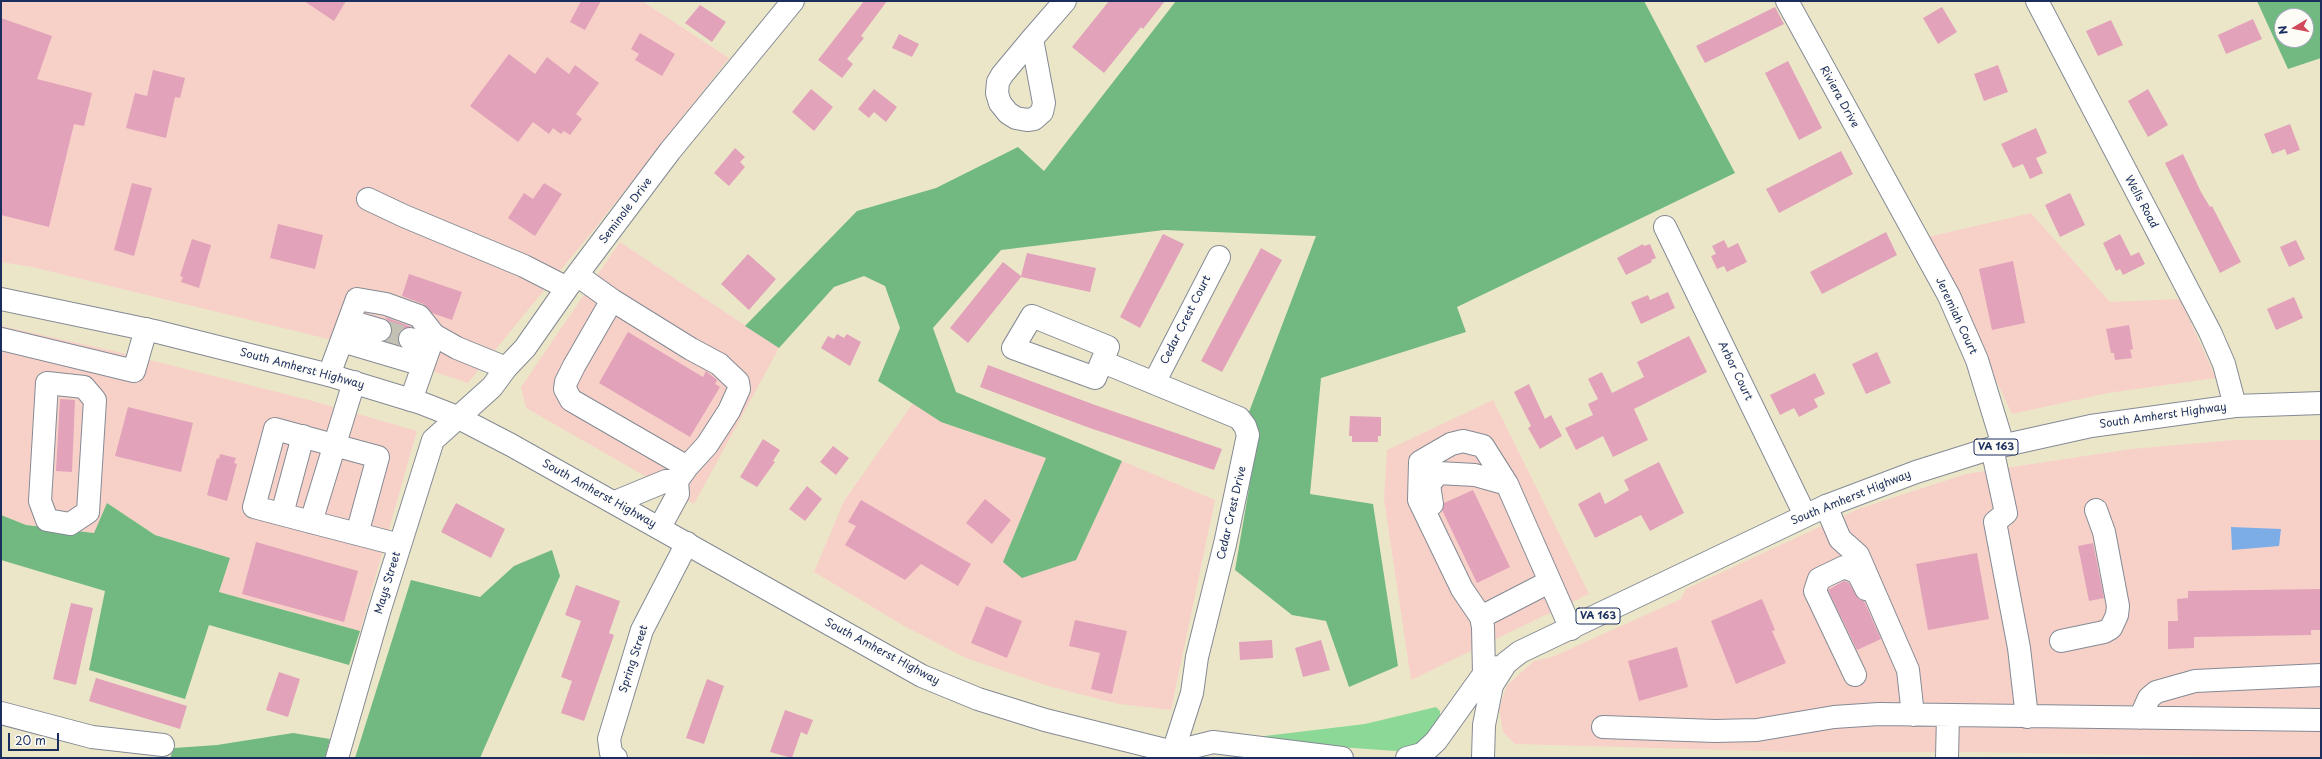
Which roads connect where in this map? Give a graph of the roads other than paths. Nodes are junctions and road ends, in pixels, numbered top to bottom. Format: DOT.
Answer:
graph roads {
  1 [pos="793,1"];
  2 [pos="1065,1"];
  3 [pos="1787,1"];
  4 [pos="2037,1"];
  5 [pos="1032,39"];
  6 [pos="1892,194"];
  7 [pos="368,199"];
  8 [pos="1665,227"];
  9 [pos="1219,257"];
  10 [pos="572,282"];
  11 [pos="1,299"];
  12 [pos="612,300"];
  13 [pos="349,321"];
  14 [pos="146,329"];
  15 [pos="380,330"];
  16 [pos="1,339"];
  17 [pos="410,339"];
  18 [pos="342,341"];
  19 [pos="429,349"];
  20 [pos="1103,362"];
  21 [pos="506,368"];
  22 [pos="329,375"];
  23 [pos="354,382"];
  24 [pos="1154,383"];
  25 [pos="47,384"];
  26 [pos="411,400"];
  27 [pos="2321,403"];
  28 [pos="2235,406"];
  29 [pos="457,417"];
  30 [pos="303,436"];
  31 [pos="335,444"];
  32 [pos="1998,447"];
  33 [pos="682,474"];
  34 [pos="1500,482"];
  35 [pos="615,502"];
  36 [pos="1826,506"];
  37 [pos="2096,510"];
  38 [pos="282,514"];
  39 [pos="1805,515"];
  40 [pos="311,522"];
  41 [pos="660,527"];
  42 [pos="357,534"];
  43 [pos="687,543"];
  44 [pos="400,545"];
  45 [pos="1549,582"];
  46 [pos="1475,609"];
  47 [pos="1883,611"];
  48 [pos="1571,629"];
  49 [pos="2061,641"];
  50 [pos="1855,675"];
  51 [pos="2321,675"];
  52 [pos="1488,680"];
  53 [pos="1,713"];
  54 [pos="1913,714"];
  55 [pos="1948,715"];
  56 [pos="2027,717"];
  57 [pos="2140,718"];
  58 [pos="2321,720"];
  59 [pos="1603,727"];
  60 [pos="163,745"];
  61 [pos="1177,755"];
  62 [pos="337,758"];
  63 [pos="616,758"];
  64 [pos="1342,758"];
  65 [pos="1407,758"];
  66 [pos="1483,758"];
  67 [pos="1947,758"];
  1 -- 10 [label="street, Seminole Drive"];
  2 -- 5 [label="street"];
  3 -- 6 [label="street, Riviera Drive"];
  4 -- 28 [label="street, Wells Road"];
  6 -- 32 [label="street, Jeremiah Court"];
  7 -- 10 [label="street"];
  8 -- 39 [label="street, Arbor Court"];
  9 -- 24 [label="street, Cedar Crest Court"];
  10 -- 12 [label="street"];
  10 -- 21 [label="street, Seminole Drive"];
  11 -- 14 [label="street, South Amherst Highway"];
  12 -- 33 [label="street"];
  12 -- 33 [label="street"];
  13 -- 15 [label="street"];
  13 -- 18 [label="street"];
  13 -- 19 [label="street"];
  14 -- 16 [label="street"];
  14 -- 22 [label="street, South Amherst Highway"];
  17 -- 19 [label="street"];
  18 -- 19 [label="street"];
  18 -- 22 [label="street"];
  19 -- 21 [label="street"];
  19 -- 26 [label="street"];
  20 -- 24 [label="street, Cedar Crest Drive"];
  21 -- 29 [label="street, Seminole Drive"];
  22 -- 23 [label="street, South Amherst Highway"];
  23 -- 26 [label="street, South Amherst Highway"];
  23 -- 31 [label="street"];
  24 -- 61 [label="street, Cedar Crest Drive"];
  25 -- 25 [label="street"];
  26 -- 29 [label="street, South Amherst Highway"];
  27 -- 28 [label="street, South Amherst Highway / VA 163"];
  28 -- 32 [label="street, South Amherst Highway / VA 163"];
  29 -- 35 [label="street, South Amherst Highway"];
  29 -- 44 [label="street, Mays Street"];
  30 -- 31 [label="street"];
  30 -- 38 [label="street"];
  30 -- 38 [label="street"];
  31 -- 40 [label="street"];
  31 -- 42 [label="street"];
  32 -- 36 [label="street, South Amherst Highway / VA 163"];
  32 -- 56 [label="street, Jeremiah Court"];
  33 -- 35 [label="street"];
  33 -- 41 [label="street"];
  34 -- 45 [label="street"];
  34 -- 46 [label="street"];
  34 -- 46 [label="street"];
  35 -- 41 [label="street, South Amherst Highway"];
  36 -- 39 [label="street, South Amherst Highway / VA 163"];
  36 -- 47 [label="street"];
  37 -- 49 [label="street"];
  38 -- 40 [label="street"];
  39 -- 48 [label="street, South Amherst Highway / VA 163"];
  40 -- 42 [label="street"];
  41 -- 43 [label="street, South Amherst Highway"];
  42 -- 44 [label="street"];
  43 -- 61 [label="street, South Amherst Highway"];
  43 -- 63 [label="street, Spring Street"];
  44 -- 62 [label="street, Mays Street"];
  45 -- 46 [label="street"];
  45 -- 48 [label="street"];
  46 -- 52 [label="street"];
  47 -- 50 [label="street"];
  47 -- 54 [label="street"];
  48 -- 52 [label="street, South Amherst Highway / VA 163"];
  51 -- 57 [label="street"];
  52 -- 65 [label="street"];
  52 -- 66 [label="street"];
  53 -- 60 [label="street"];
  54 -- 55 [label="street"];
  54 -- 59 [label="street"];
  55 -- 56 [label="street"];
  55 -- 67 [label="street"];
  56 -- 57 [label="street"];
  57 -- 58 [label="street"];
  61 -- 64 [label="street"];
}
